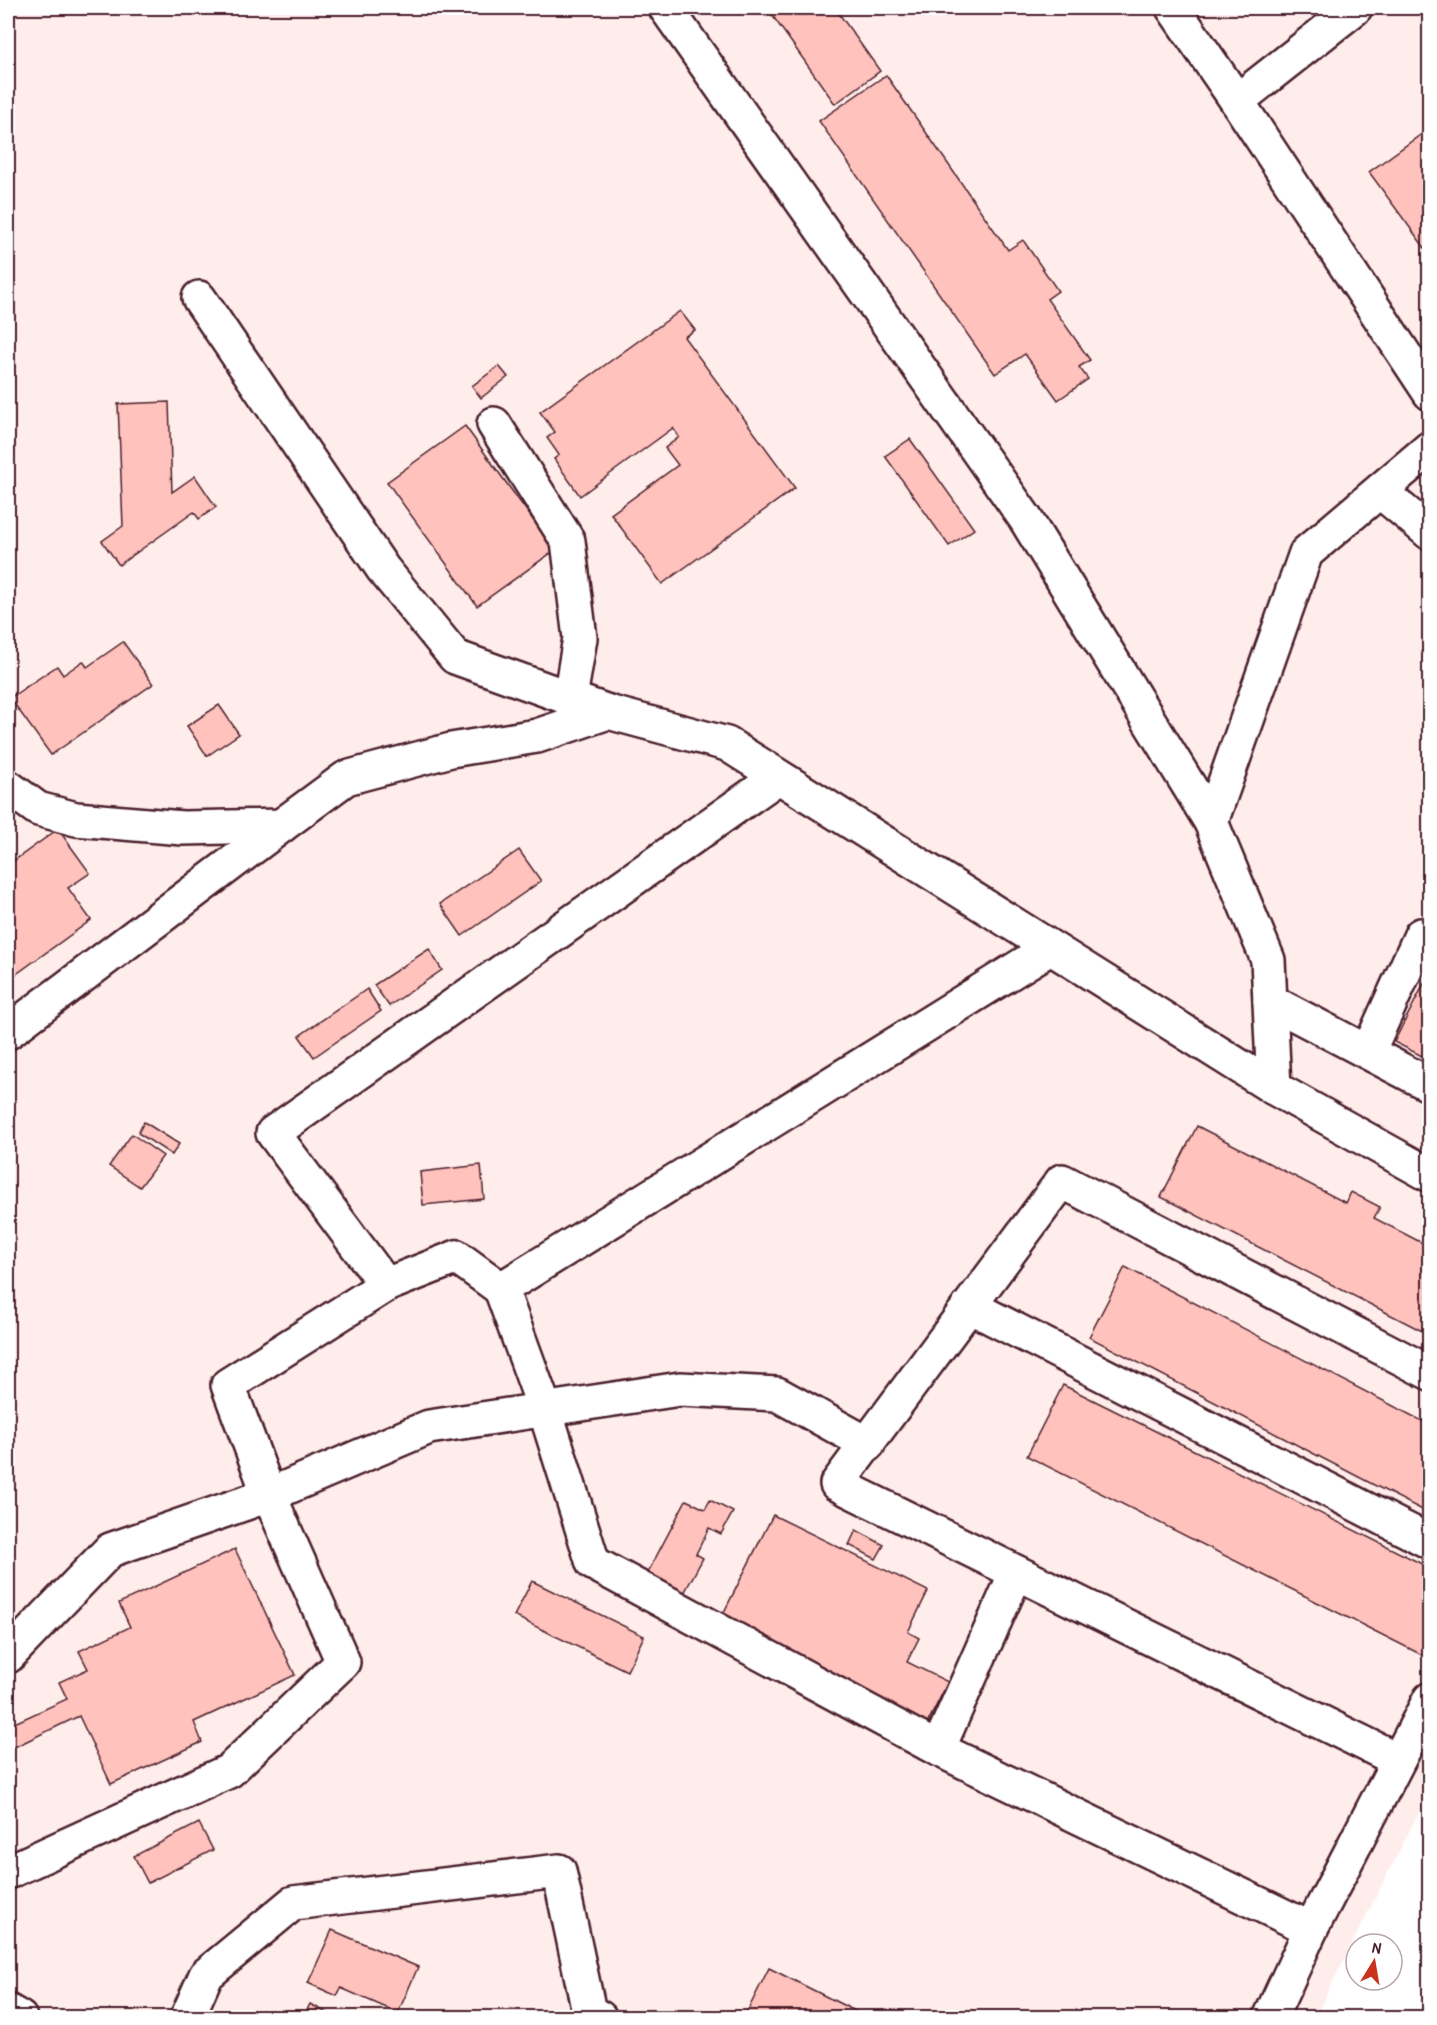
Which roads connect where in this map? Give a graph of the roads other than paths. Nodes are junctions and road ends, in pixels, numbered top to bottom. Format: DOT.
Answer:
graph roads {
  1 [pos="666,8"];
  2 [pos="1173,8"];
  3 [pos="1355,8"];
  4 [pos="1237,101"];
  5 [pos="199,298"];
  6 [pos="1430,393"];
  7 [pos="494,424"];
  8 [pos="1430,448"];
  9 [pos="1380,491"];
  10 [pos="1430,533"];
  11 [pos="570,698"];
  12 [pos="608,712"];
  13 [pos="778,777"];
  14 [pos="8,787"];
  15 [pos="1211,822"];
  16 [pos="281,826"];
  17 [pos="1430,939"];
  18 [pos="1050,948"];
  19 [pos="1270,1001"];
  20 [pos="8,1032"];
  21 [pos="1368,1052"];
  22 [pos="1430,1085"];
  23 [pos="1274,1088"];
  24 [pos="1430,1175"];
  25 [pos="386,1285"];
  26 [pos="501,1289"];
  27 [pos="969,1306"];
  28 [pos="1430,1372"];
  29 [pos="545,1410"];
  30 [pos="867,1444"];
  31 [pos="269,1495"];
  32 [pos="1430,1542"];
  33 [pos="1016,1573"];
  34 [pos="8,1656"];
  35 [pos="1430,1699"];
  36 [pos="938,1749"];
  37 [pos="1398,1760"];
  38 [pos="8,1872"];
  39 [pos="1311,1929"];
  40 [pos="8,2012"];
  41 [pos="20,2018"];
  42 [pos="187,2018"];
  43 [pos="600,2018"];
  44 [pos="1270,2018"];
  1 -- 15 [label="lane"];
  2 -- 4 [label="lane"];
  3 -- 4 [label="lane"];
  4 -- 6 [label="lane"];
  5 -- 11 [label="lane"];
  7 -- 11 [label="lane"];
  8 -- 9 [label="lane"];
  9 -- 10 [label="lane"];
  9 -- 15 [label="lane"];
  11 -- 12 [label="lane"];
  12 -- 13 [label="lane"];
  12 -- 16 [label="lane"];
  13 -- 18 [label="lane"];
  13 -- 25 [label="lane"];
  14 -- 16 [label="lane"];
  15 -- 19 [label="lane"];
  16 -- 20 [label="lane"];
  17 -- 21 [label="lane"];
  18 -- 23 [label="lane"];
  18 -- 26 [label="lane"];
  19 -- 21 [label="lane"];
  19 -- 23 [label="lane"];
  21 -- 22 [label="lane"];
  23 -- 24 [label="lane"];
  25 -- 26 [label="lane"];
  25 -- 31 [label="lane"];
  26 -- 29 [label="lane"];
  27 -- 28 [label="lane"];
  27 -- 30 [label="lane"];
  27 -- 32 [label="lane"];
  29 -- 30 [label="lane"];
  29 -- 31 [label="lane"];
  29 -- 36 [label="lane"];
  30 -- 33 [label="lane"];
  31 -- 34 [label="lane"];
  31 -- 38 [label="lane"];
  33 -- 36 [label="lane"];
  33 -- 37 [label="lane"];
  35 -- 37 [label="lane"];
  36 -- 39 [label="lane"];
  37 -- 39 [label="lane"];
  39 -- 44 [label="lane"];
  40 -- 41 [label="lane"];
  42 -- 43 [label="lane"];
}
